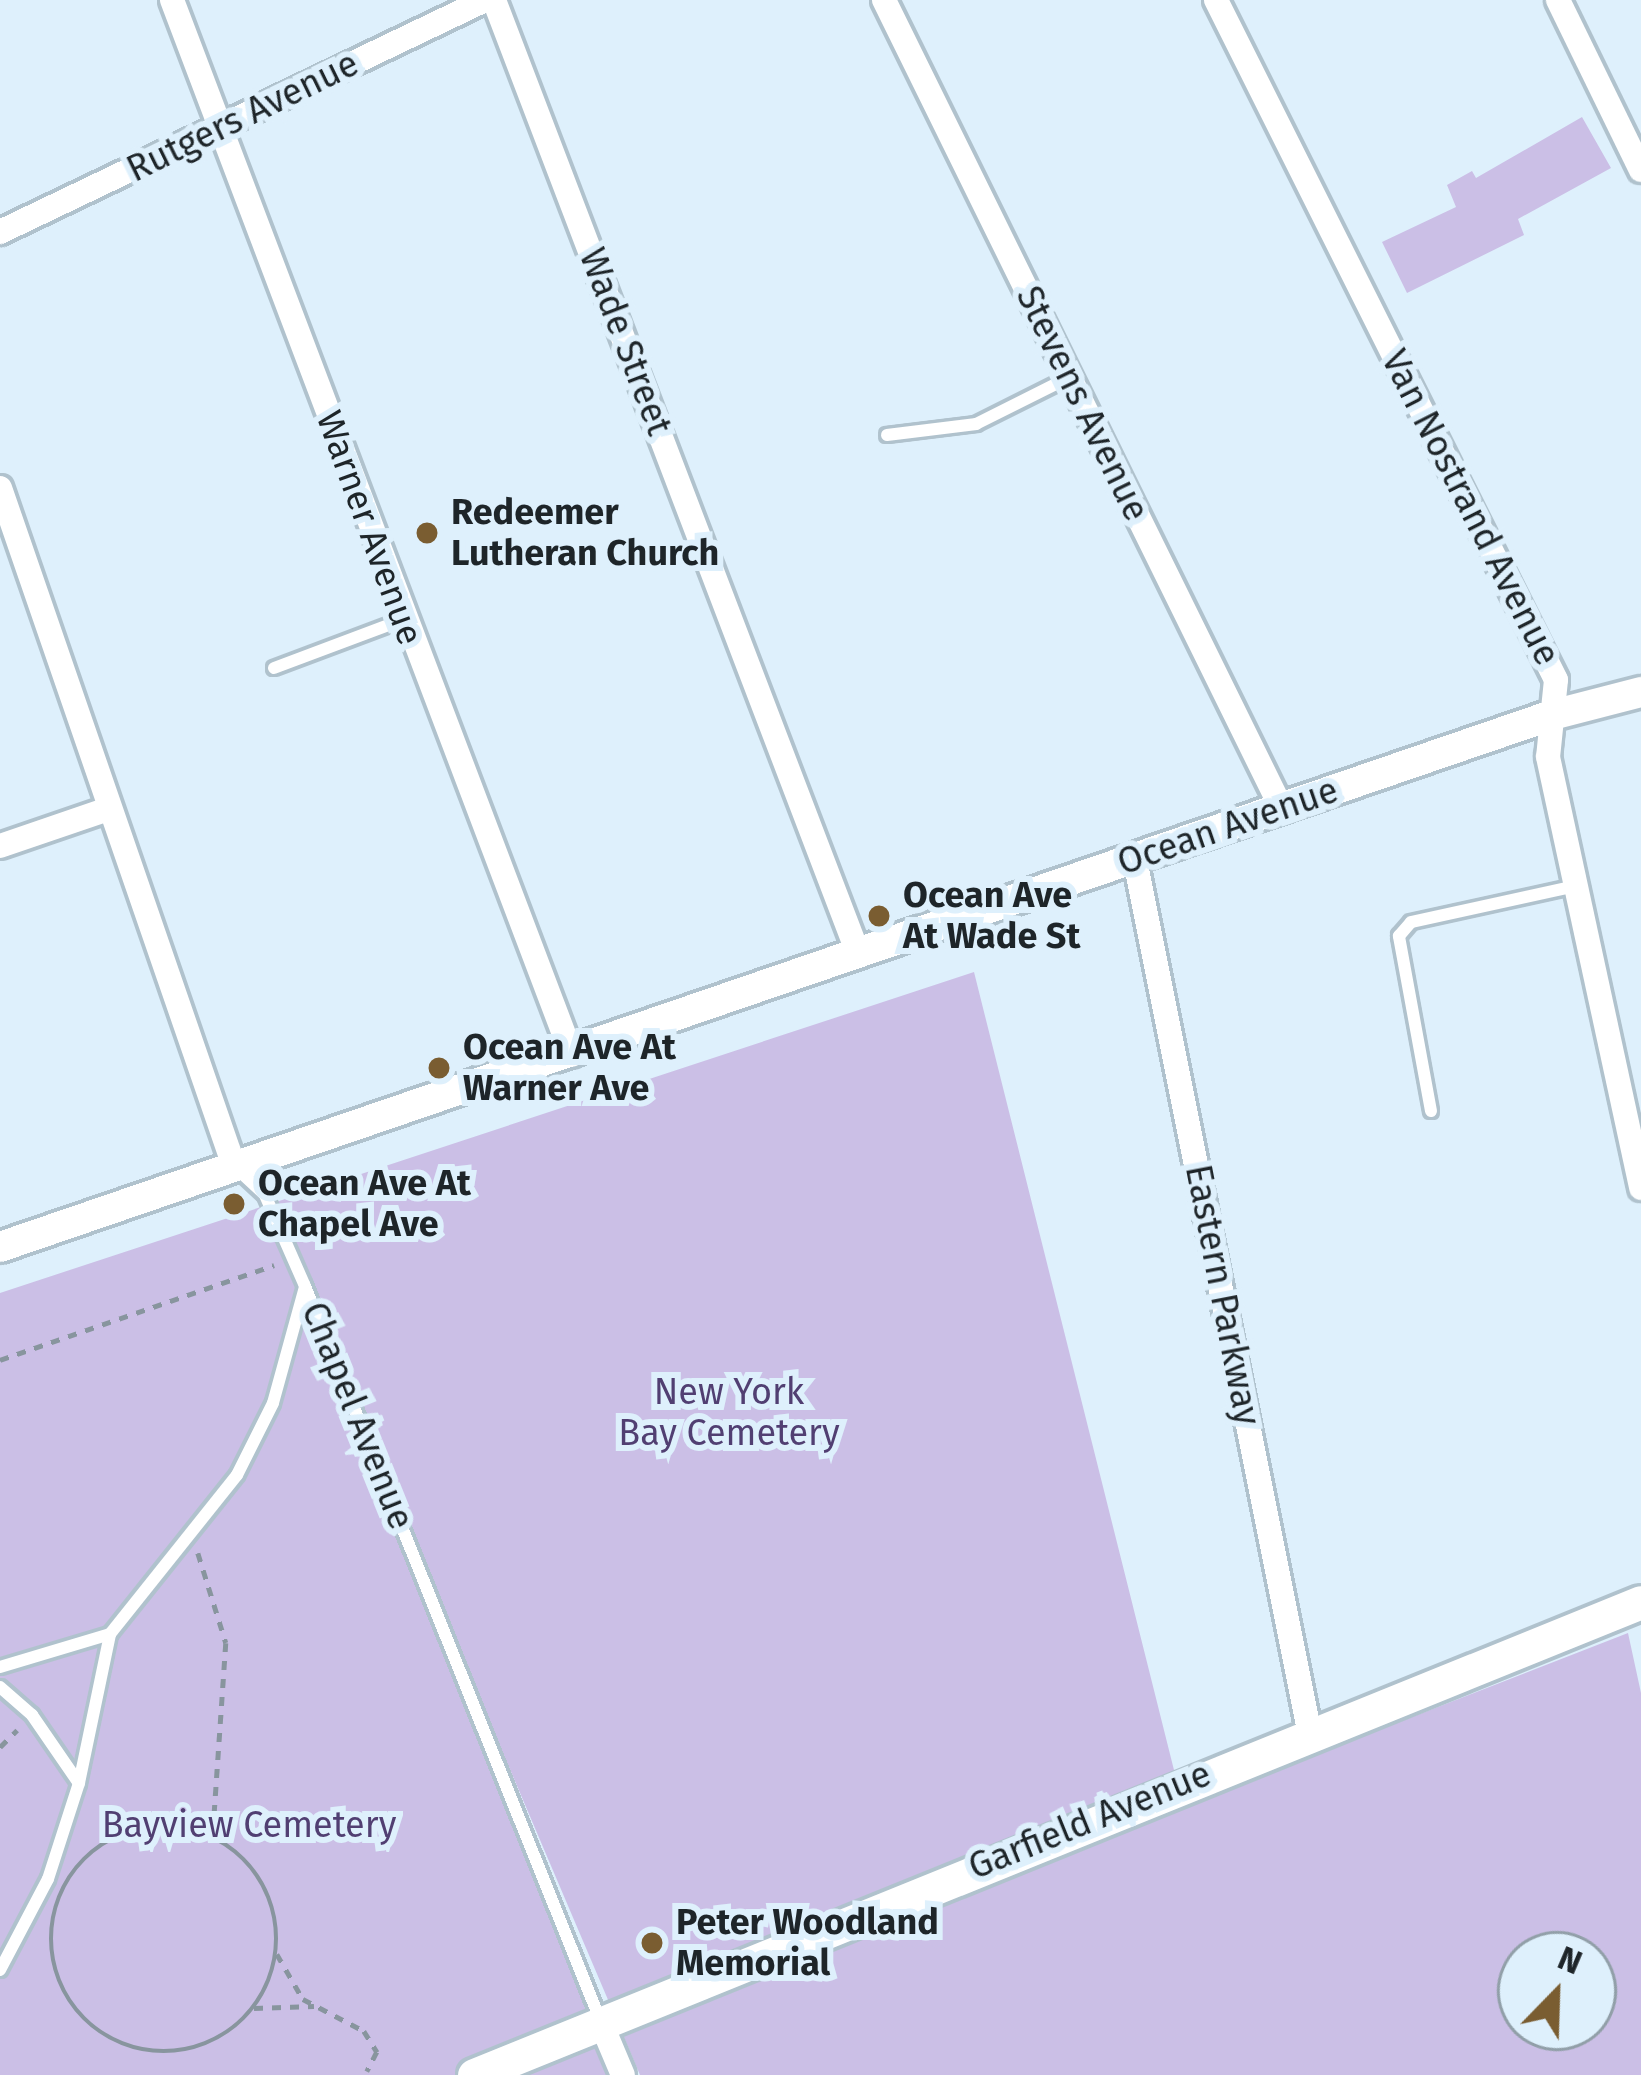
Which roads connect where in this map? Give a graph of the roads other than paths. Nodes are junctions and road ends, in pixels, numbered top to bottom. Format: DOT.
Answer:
graph roads {
  1 [pos="172,0"];
  2 [pos="490,0"];
  3 [pos="884,0"];
  4 [pos="1216,0"];
  5 [pos="1558,0"];
  6 [pos="223,129"];
  7 [pos="1641,170"];
  8 [pos="0,232"];
  9 [pos="1068,378"];
  10 [pos="886,435"];
  11 [pos="0,488"];
  12 [pos="402,620"];
  13 [pos="274,668"];
  14 [pos="1641,692"];
  15 [pos="1552,715"];
  16 [pos="1281,808"];
  17 [pos="108,809"];
  18 [pos="0,846"];
  19 [pos="1135,860"];
  20 [pos="1576,886"];
  21 [pos="858,953"];
  22 [pos="572,1054"];
  23 [pos="1431,1111"];
  24 [pos="234,1166"];
  25 [pos="1641,1188"];
  26 [pos="0,1247"];
  27 [pos="305,1286"];
  28 [pos="1641,1602"];
  29 [pos="110,1634"];
  30 [pos="0,1667"];
  31 [pos="0,1687"];
  32 [pos="1309,1730"];
  33 [pos="79,1783"];
  34 [pos="0,1970"];
  35 [pos="602,2023"];
  36 [pos="474,2075"];
  37 [pos="622,2075"];
  1 -- 6 [label="street, Warner Avenue"];
  2 -- 6 [label="street, Rutgers Avenue"];
  2 -- 21 [label="street, Wade Street"];
  3 -- 9 [label="street, Stevens Avenue"];
  4 -- 15 [label="street, Van Nostrand Avenue"];
  5 -- 7 [label="street"];
  6 -- 8 [label="street, Rutgers Avenue"];
  6 -- 12 [label="street, Warner Avenue"];
  9 -- 10 [label="lane"];
  9 -- 16 [label="street, Stevens Avenue"];
  11 -- 17 [label="street, Chapel Avenue"];
  12 -- 13 [label="lane"];
  12 -- 22 [label="street, Warner Avenue"];
  14 -- 15 [label="street, Ocean Avenue"];
  15 -- 16 [label="street, Ocean Avenue"];
  15 -- 20 [label="street, Van Nostrand Avenue"];
  16 -- 19 [label="street, Ocean Avenue"];
  17 -- 18 [label="street"];
  17 -- 24 [label="street, Chapel Avenue"];
  19 -- 21 [label="street, Ocean Avenue"];
  19 -- 32 [label="street, Eastern Parkway"];
  20 -- 23 [label="lane"];
  20 -- 25 [label="street, Van Nostrand Avenue"];
  21 -- 22 [label="street, Ocean Avenue"];
  22 -- 24 [label="street, Ocean Avenue"];
  24 -- 26 [label="street, Ocean Avenue"];
  24 -- 27 [label="lane, Chapel Avenue"];
  27 -- 29 [label="lane"];
  27 -- 35 [label="lane, Chapel Avenue"];
  28 -- 32 [label="main road, Garfield Avenue"];
  29 -- 30 [label="lane"];
  29 -- 33 [label="lane"];
  31 -- 33 [label="lane"];
  32 -- 35 [label="main road, Garfield Avenue"];
  33 -- 34 [label="lane"];
  35 -- 36 [label="main road, Garfield Avenue"];
  35 -- 37 [label="street, Chapel Avenue"];
}
